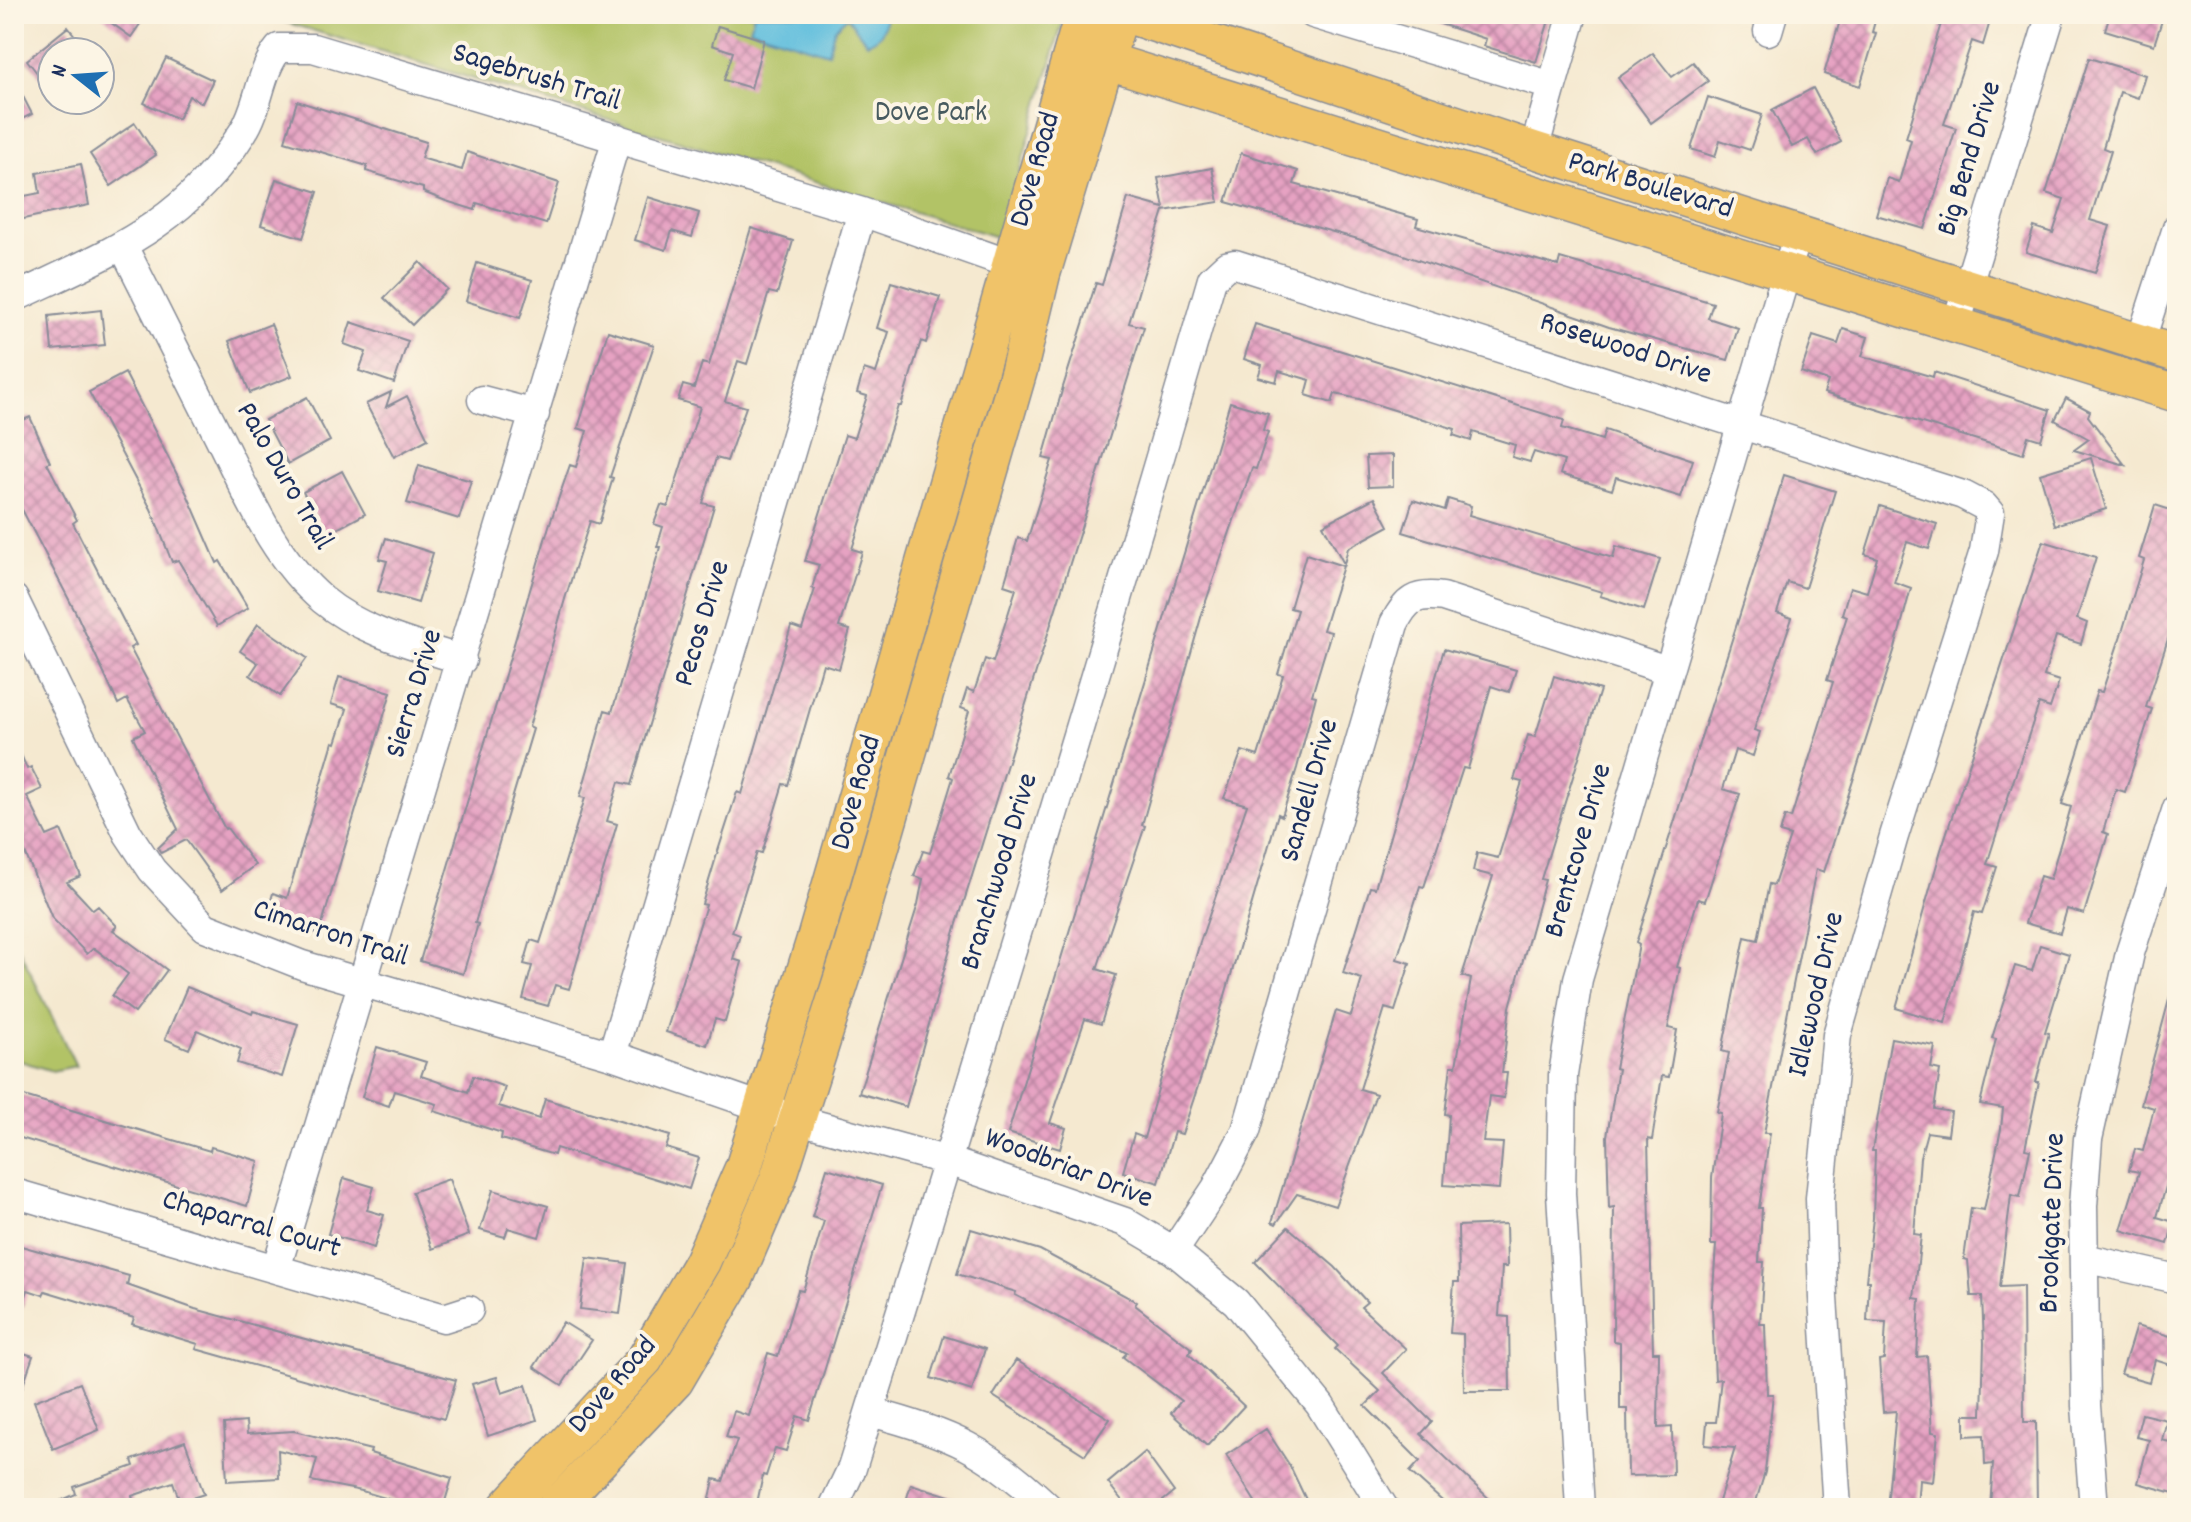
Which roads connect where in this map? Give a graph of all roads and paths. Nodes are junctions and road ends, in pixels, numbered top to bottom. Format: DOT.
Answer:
graph roads {
  1 [pos="1083,14"];
  2 [pos="1123,14"];
  3 [pos="1313,14"];
  4 [pos="1573,14"];
  5 [pos="2051,14"];
  6 [pos="1072,50"];
  7 [pos="1106,60"];
  8 [pos="1552,86"];
  9 [pos="617,138"];
  10 [pos="1534,150"];
  11 [pos="1522,188"];
  12 [pos="862,212"];
  13 [pos="2177,228"];
  14 [pos="1798,233"];
  15 [pos="123,246"];
  16 [pos="1235,264"];
  17 [pos="1026,270"];
  18 [pos="1786,271"];
  19 [pos="1967,287"];
  20 [pos="14,298"];
  21 [pos="1955,325"];
  22 [pos="2140,343"];
  23 [pos="2177,354"];
  24 [pos="2177,394"];
  25 [pos="482,400"];
  26 [pos="535,414"];
  27 [pos="1742,423"];
  28 [pos="1990,513"];
  29 [pos="14,599"];
  30 [pos="462,660"];
  31 [pos="1667,670"];
  32 [pos="2177,808"];
  33 [pos="364,983"];
  34 [pos="612,1055"];
  35 [pos="764,1109"];
  36 [pos="799,1120"];
  37 [pos="948,1161"];
  38 [pos="14,1193"];
  39 [pos="1174,1251"];
  40 [pos="2084,1258"];
  41 [pos="276,1269"];
  42 [pos="2177,1279"];
  43 [pos="469,1310"];
  44 [pos="870,1412"];
  45 [pos="536,1472"];
  46 [pos="559,1502"];
  47 [pos="506,1508"];
  48 [pos="833,1508"];
  49 [pos="1049,1508"];
  50 [pos="1384,1508"];
  51 [pos="1580,1508"];
  52 [pos="1837,1508"];
  53 [pos="2094,1508"];
  1 -- 6 [label="main road, Dove Road"];
  2 -- 7 [label="main road, Dove Road"];
  2 -- 10 [label="main road, Park Boulevard"];
  3 -- 8 [label="street"];
  4 -- 8 [label="street"];
  5 -- 19 [label="street, Big Bend Drive"];
  6 -- 7 [label="main road, Park Boulevard"];
  6 -- 17 [label="main road, Dove Road"];
  7 -- 11 [label="main road, Park Boulevard"];
  7 -- 17 [label="main road, Dove Road"];
  8 -- 10 [label="street"];
  9 -- 12 [label="street, Sagebrush Trail"];
  9 -- 15 [label="street, Sagebrush Trail"];
  9 -- 26 [label="street, Sierra Drive"];
  10 -- 11 [label="main road"];
  10 -- 14 [label="main road, Park Boulevard"];
  11 -- 18 [label="main road, Park Boulevard"];
  12 -- 17 [label="street, Sagebrush Trail"];
  12 -- 34 [label="street, Pecos Drive"];
  13 -- 22 [label="street"];
  14 -- 18 [label="street, Brentcove Drive"];
  14 -- 19 [label="main road, Park Boulevard"];
  15 -- 20 [label="street, Sagebrush Trail"];
  15 -- 30 [label="street, Palo Duro Trail"];
  16 -- 27 [label="street, Rosewood Drive"];
  16 -- 37 [label="street, Branchwood Drive"];
  17 -- 35 [label="main road, Dove Road"];
  17 -- 36 [label="main road, Dove Road"];
  18 -- 21 [label="main road, Park Boulevard"];
  18 -- 27 [label="street, Brentcove Drive"];
  19 -- 21 [label="street, Big Bend Drive"];
  19 -- 22 [label="main road, Park Boulevard"];
  21 -- 24 [label="main road, Park Boulevard"];
  22 -- 23 [label="main road, Park Boulevard"];
  25 -- 26 [label="street"];
  26 -- 30 [label="street, Sierra Drive"];
  27 -- 28 [label="street, Rosewood Drive"];
  27 -- 31 [label="street, Brentcove Drive"];
  28 -- 52 [label="street, Idlewood Drive"];
  29 -- 33 [label="street, Cimarron Trail"];
  30 -- 33 [label="street, Sierra Drive"];
  31 -- 39 [label="street, Sandell Drive"];
  31 -- 51 [label="street, Brentcove Drive"];
  32 -- 40 [label="street, Brookgate Drive"];
  33 -- 34 [label="street, Cimarron Trail"];
  33 -- 41 [label="street, Sierra Drive"];
  34 -- 35 [label="street, Cimarron Trail"];
  35 -- 36 [label="street, Cimarron Trail"];
  35 -- 45 [label="main road, Dove Road"];
  36 -- 37 [label="street, Woodbriar Drive"];
  36 -- 46 [label="main road, Dove Road"];
  37 -- 39 [label="street, Woodbriar Drive"];
  37 -- 44 [label="street, Branchwood Drive"];
  38 -- 41 [label="street, Chaparral Court"];
  39 -- 50 [label="street, Woodbriar Drive"];
  40 -- 42 [label="street"];
  40 -- 53 [label="street, Brookgate Drive"];
  41 -- 43 [label="street, Chaparral Court"];
  44 -- 48 [label="street, Branchwood Drive"];
  44 -- 49 [label="street"];
  45 -- 46 [label="main road"];
  45 -- 47 [label="main road, Dove Road"];
}
